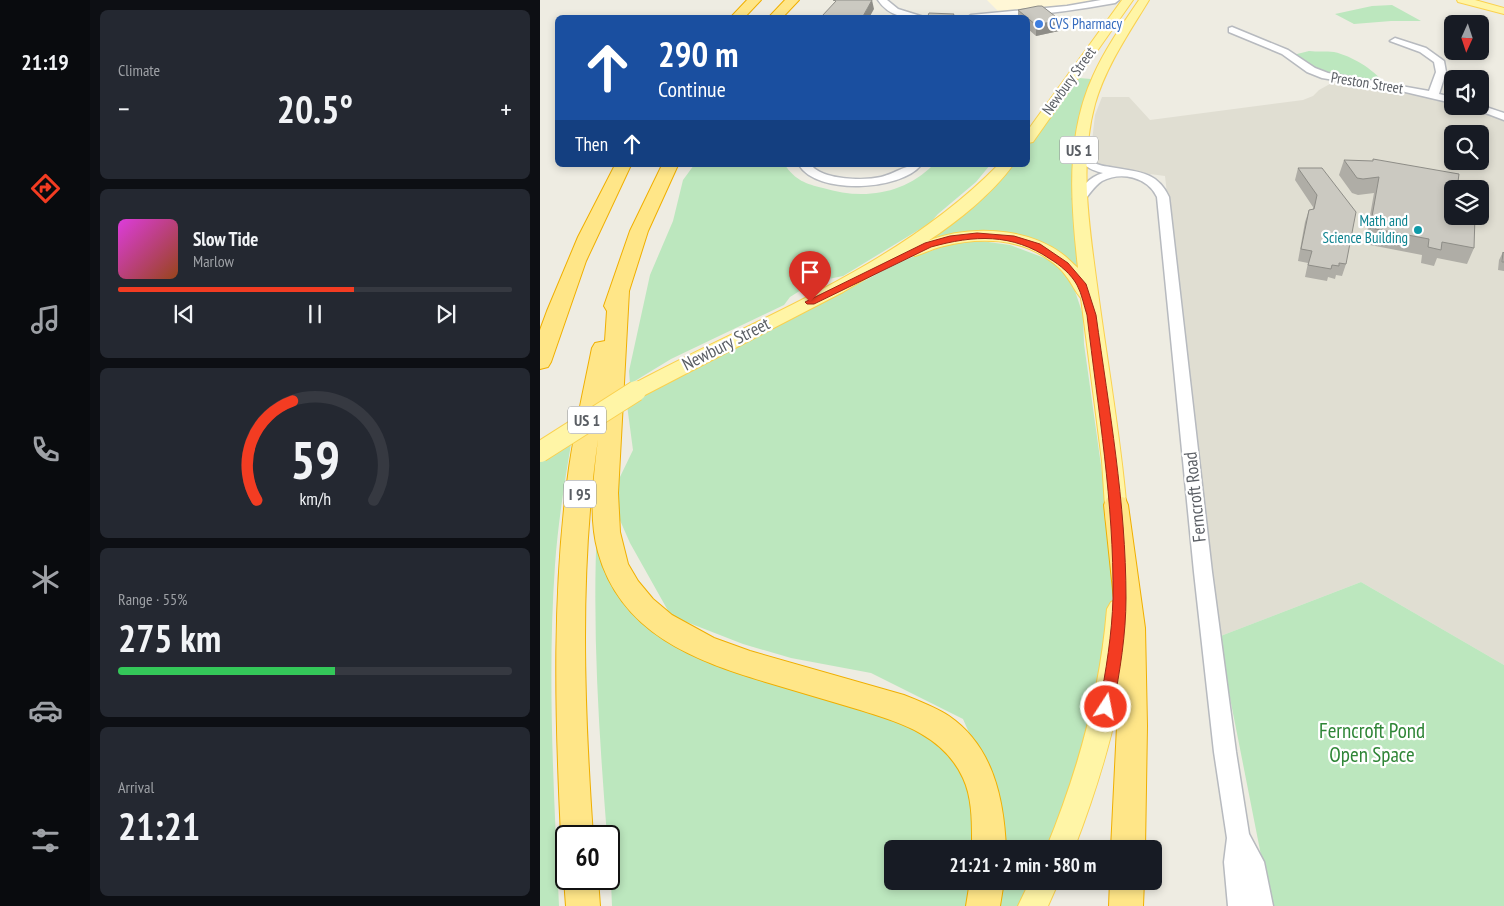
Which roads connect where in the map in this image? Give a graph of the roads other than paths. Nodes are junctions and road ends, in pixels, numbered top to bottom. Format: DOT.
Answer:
graph roads {
  1 [pos="754,0"];
  2 [pos="792,0"];
  3 [pos="882,0"];
  4 [pos="1115,0"];
  5 [pos="1128,0"];
  6 [pos="1144,0"];
  7 [pos="1462,0"];
  8 [pos="1490,0"];
  9 [pos="1504,4"];
  10 [pos="1083,7"];
  11 [pos="1504,11"];
  12 [pos="739,15"];
  13 [pos="777,15"];
  14 [pos="910,15"];
  15 [pos="998,15"];
  16 [pos="1116,16"];
  17 [pos="1232,30"];
  18 [pos="1395,41"];
  19 [pos="1433,95"];
  20 [pos="1444,98"];
  21 [pos="1489,112"];
  22 [pos="1504,117"];
  23 [pos="1030,136"];
  24 [pos="1080,149"];
  25 [pos="622,167"];
  26 [pos="669,167"];
  27 [pos="807,167"];
  28 [pos="912,167"];
  29 [pos="1004,167"];
  30 [pos="1131,174"];
  31 [pos="606,196"];
  32 [pos="1079,199"];
  33 [pos="844,285"];
  34 [pos="619,290"];
  35 [pos="540,307"];
  36 [pos="1092,315"];
  37 [pos="540,362"];
  38 [pos="540,452"];
  39 [pos="1116,505"];
  40 [pos="577,825"];
  41 [pos="1238,838"];
  42 [pos="988,840"];
  43 [pos="1064,840"];
  44 [pos="1128,840"];
  45 [pos="582,890"];
  46 [pos="986,890"];
  47 [pos="1041,890"];
  48 [pos="1127,890"];
  49 [pos="583,906"];
  50 [pos="983,906"];
  51 [pos="1033,906"];
  52 [pos="1126,906"];
  53 [pos="1240,906"];
  54 [pos="1261,906"];
  1 -- 12 [label="highway"];
  2 -- 13 [label="highway"];
  3 -- 14 [label="street"];
  4 -- 10 [label="street"];
  5 -- 16 [label="main road, Newbury Street / US 1"];
  6 -- 24 [label="main road, Newbury Street / US 1"];
  7 -- 11 [label="main road"];
  8 -- 9 [label="main road"];
  10 -- 15 [label="street"];
  10 -- 16 [label="street"];
  16 -- 23 [label="main road, Newbury Street / US 1"];
  17 -- 19 [label="street, Preston Street"];
  18 -- 19 [label="street"];
  19 -- 20 [label="street, Preston Street"];
  21 -- 22 [label="street"];
  24 -- 30 [label="street, Ferncroft Road"];
  24 -- 32 [label="main road, Newbury Street / US 1"];
  25 -- 31 [label="highway"];
  26 -- 34 [label="highway, I 95"];
  27 -- 28 [label="street"];
  29 -- 33 [label="main road, Newbury Street / US 1"];
  30 -- 32 [label="street, Ferncroft Road"];
  30 -- 41 [label="street, Ferncroft Road"];
  31 -- 35 [label="highway"];
  31 -- 37 [label="highway"];
  32 -- 36 [label="main road, Newbury Street / US 1"];
  33 -- 36 [label="main road"];
  33 -- 38 [label="main road, Newbury Street / US 1, bridge"];
  34 -- 40 [label="highway, I 95"];
  34 -- 42 [label="highway"];
  36 -- 39 [label="main road, Newbury Street / US 1"];
  39 -- 43 [label="main road, Newbury Street / US 1"];
  39 -- 44 [label="highway"];
  41 -- 53 [label="street, Ferncroft Road"];
  41 -- 54 [label="street, Ferncroft Road"];
  45 -- 49 [label="highway"];
  46 -- 50 [label="highway"];
  47 -- 51 [label="main road"];
  48 -- 52 [label="highway"];
}
